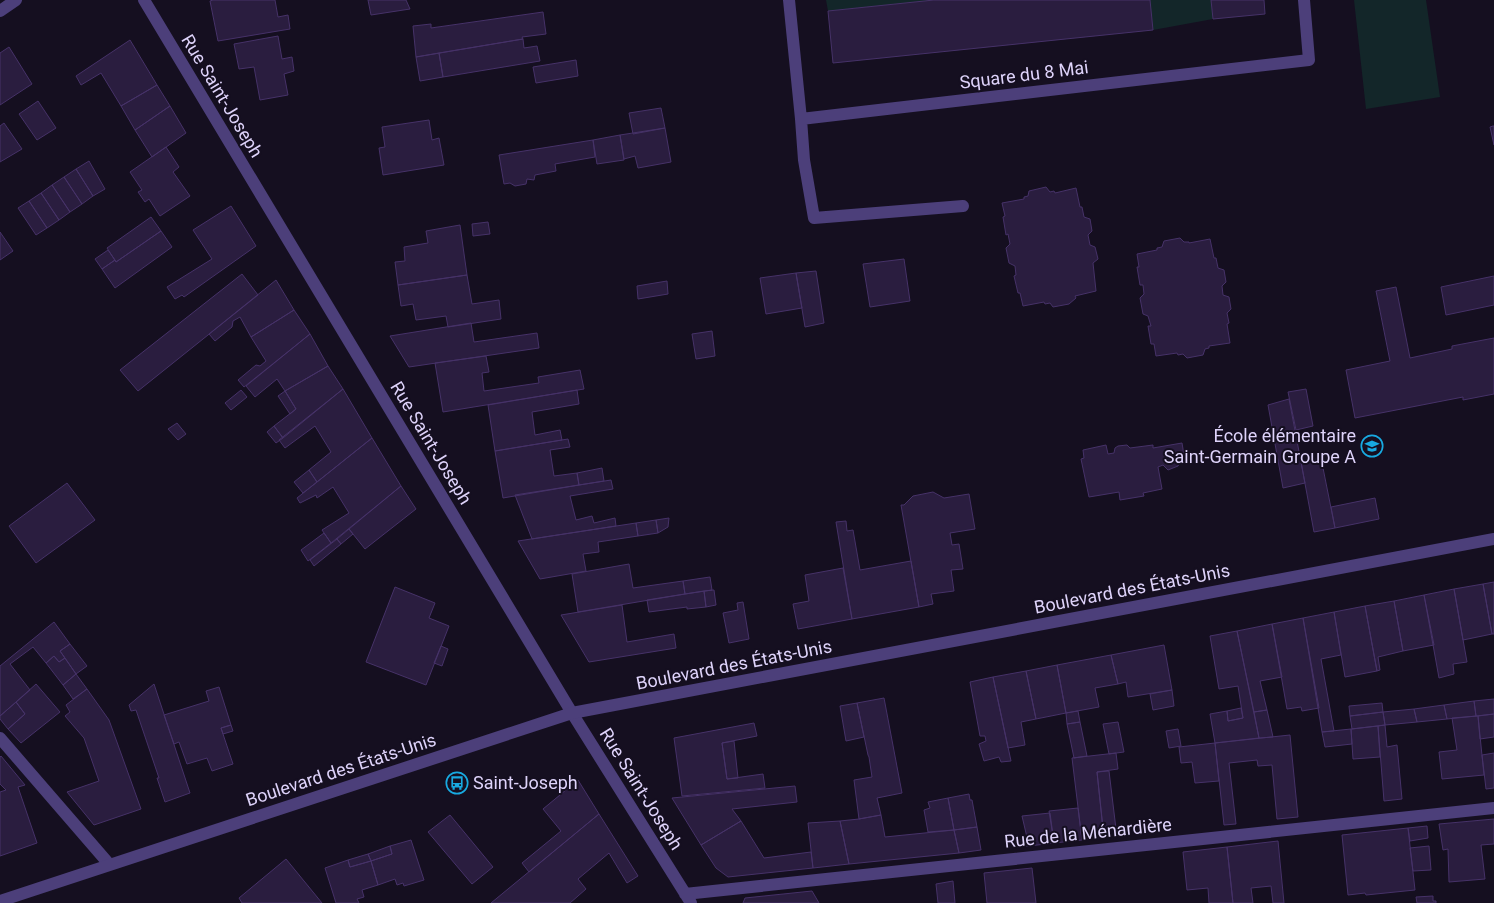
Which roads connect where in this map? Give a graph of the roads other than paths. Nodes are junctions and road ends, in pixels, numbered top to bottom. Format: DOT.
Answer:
graph roads {
  1 [pos="16,0"];
  2 [pos="144,0"];
  3 [pos="789,0"];
  4 [pos="1304,0"];
  5 [pos="0,11"];
  6 [pos="801,119"];
  7 [pos="962,206"];
  8 [pos="1494,539"];
  9 [pos="572,713"];
  10 [pos="0,738"];
  11 [pos="1494,808"];
  12 [pos="109,864"];
  13 [pos="688,898"];
  14 [pos="0,901"];
  1 -- 5 [label="street"];
  2 -- 9 [label="street, Rue Saint-Joseph"];
  3 -- 6 [label="street"];
  4 -- 6 [label="street, Square du 8 Mai"];
  6 -- 7 [label="street"];
  8 -- 9 [label="street, Boulevard des États-Unis"];
  9 -- 12 [label="street, Boulevard des États-Unis"];
  9 -- 13 [label="street, Rue Saint-Joseph"];
  10 -- 12 [label="street"];
  11 -- 13 [label="street, Rue de la Ménardière"];
  12 -- 14 [label="street, Boulevard des États-Unis"];
}
